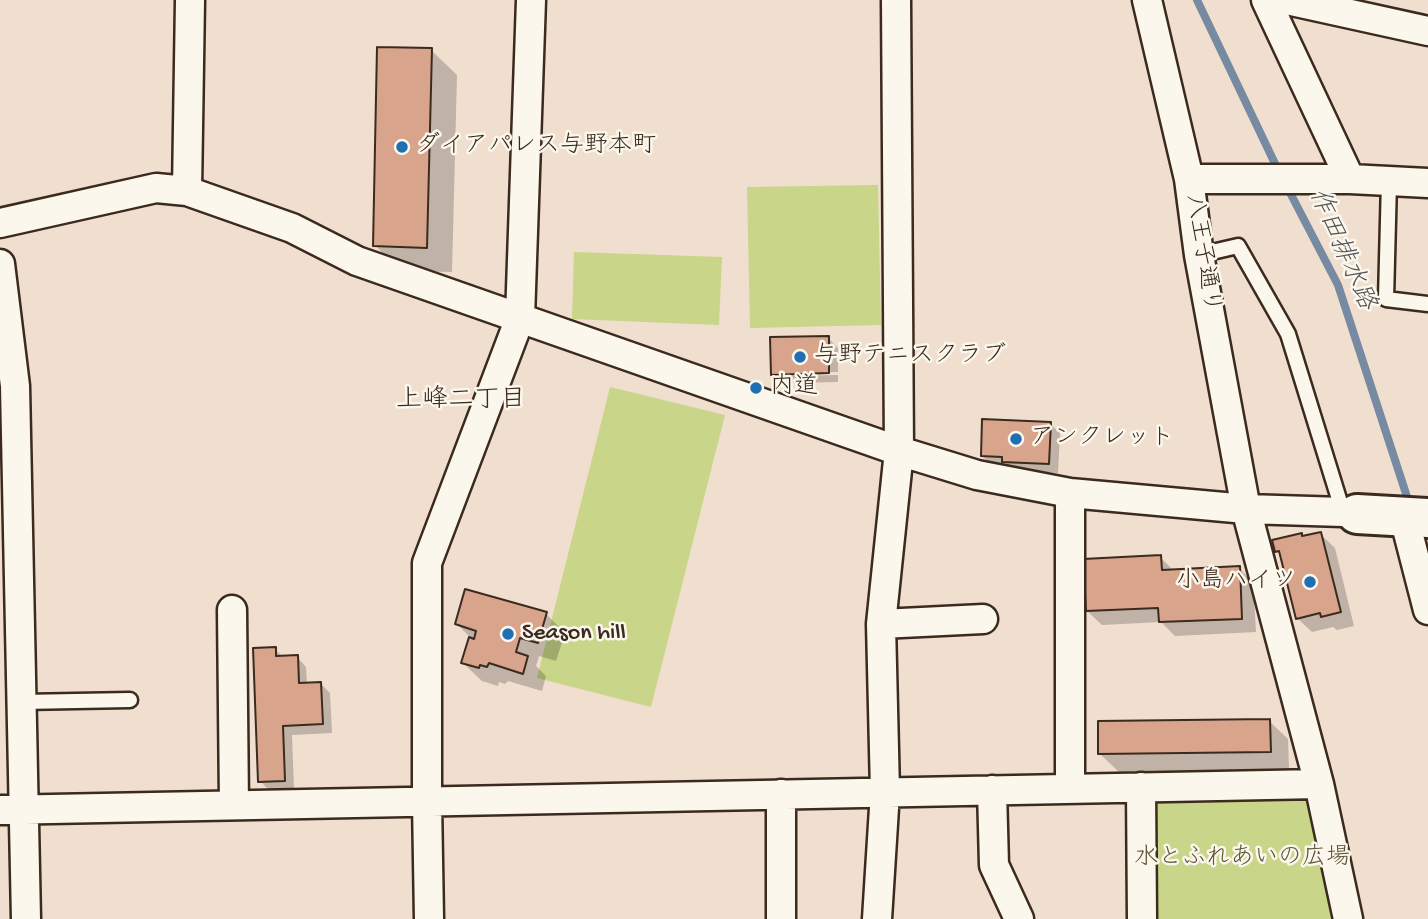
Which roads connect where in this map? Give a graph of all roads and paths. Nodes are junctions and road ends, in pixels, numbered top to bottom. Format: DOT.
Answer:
graph roads {
  1 [pos="190,0"];
  2 [pos="531,0"];
  3 [pos="896,0"];
  4 [pos="1147,0"];
  5 [pos="1266,0"];
  6 [pos="1287,0"];
  7 [pos="1428,30"];
  8 [pos="1189,179"];
  9 [pos="1350,179"];
  10 [pos="1390,181"];
  11 [pos="1428,183"];
  12 [pos="187,191"];
  13 [pos="0,223"];
  14 [pos="1199,255"];
  15 [pos="0,264"];
  16 [pos="1428,304"];
  17 [pos="520,318"];
  18 [pos="899,451"];
  19 [pos="1070,493"];
  20 [pos="1246,509"];
  21 [pos="1350,513"];
  22 [pos="1416,518"];
  23 [pos="232,610"];
  24 [pos="1428,610"];
  25 [pos="983,619"];
  26 [pos="881,624"];
  27 [pos="130,700"];
  28 [pos="22,702"];
  29 [pos="1318,784"];
  30 [pos="1141,787"];
  31 [pos="1070,788"];
  32 [pos="992,790"];
  33 [pos="885,792"];
  34 [pos="781,794"];
  35 [pos="427,802"];
  36 [pos="234,805"];
  37 [pos="12,810"];
  38 [pos="26,919"];
  39 [pos="429,919"];
  40 [pos="781,919"];
  41 [pos="877,919"];
  42 [pos="1019,919"];
  43 [pos="1142,919"];
  44 [pos="1348,919"];
  1 -- 12 [label="street"];
  2 -- 17 [label="street"];
  3 -- 18 [label="street"];
  4 -- 8 [label="street, 八王子通り"];
  5 -- 9 [label="street"];
  6 -- 7 [label="street"];
  8 -- 9 [label="street"];
  8 -- 14 [label="street, 八王子通り"];
  9 -- 10 [label="street"];
  10 -- 11 [label="street"];
  10 -- 16 [label="lane"];
  12 -- 13 [label="street"];
  12 -- 17 [label="street"];
  14 -- 20 [label="street, 八王子通り"];
  14 -- 21 [label="lane"];
  15 -- 28 [label="street"];
  17 -- 18 [label="street"];
  17 -- 35 [label="street"];
  18 -- 19 [label="street"];
  18 -- 26 [label="street"];
  19 -- 20 [label="street"];
  19 -- 31 [label="street"];
  20 -- 21 [label="street"];
  20 -- 29 [label="street, 八王子通り"];
  21 -- 22 [label="street"];
  22 -- 24 [label="street"];
  23 -- 36 [label="street"];
  25 -- 26 [label="street"];
  26 -- 33 [label="street"];
  27 -- 28 [label="lane"];
  28 -- 37 [label="street"];
  29 -- 30 [label="street"];
  29 -- 44 [label="street, 八王子通り"];
  30 -- 31 [label="street"];
  30 -- 43 [label="street"];
  31 -- 32 [label="street"];
  32 -- 33 [label="street"];
  32 -- 42 [label="street"];
  33 -- 34 [label="street"];
  33 -- 41 [label="street"];
  34 -- 35 [label="street"];
  34 -- 40 [label="street"];
  35 -- 36 [label="street"];
  35 -- 39 [label="street"];
  36 -- 37 [label="street"];
  37 -- 38 [label="street"];
}
